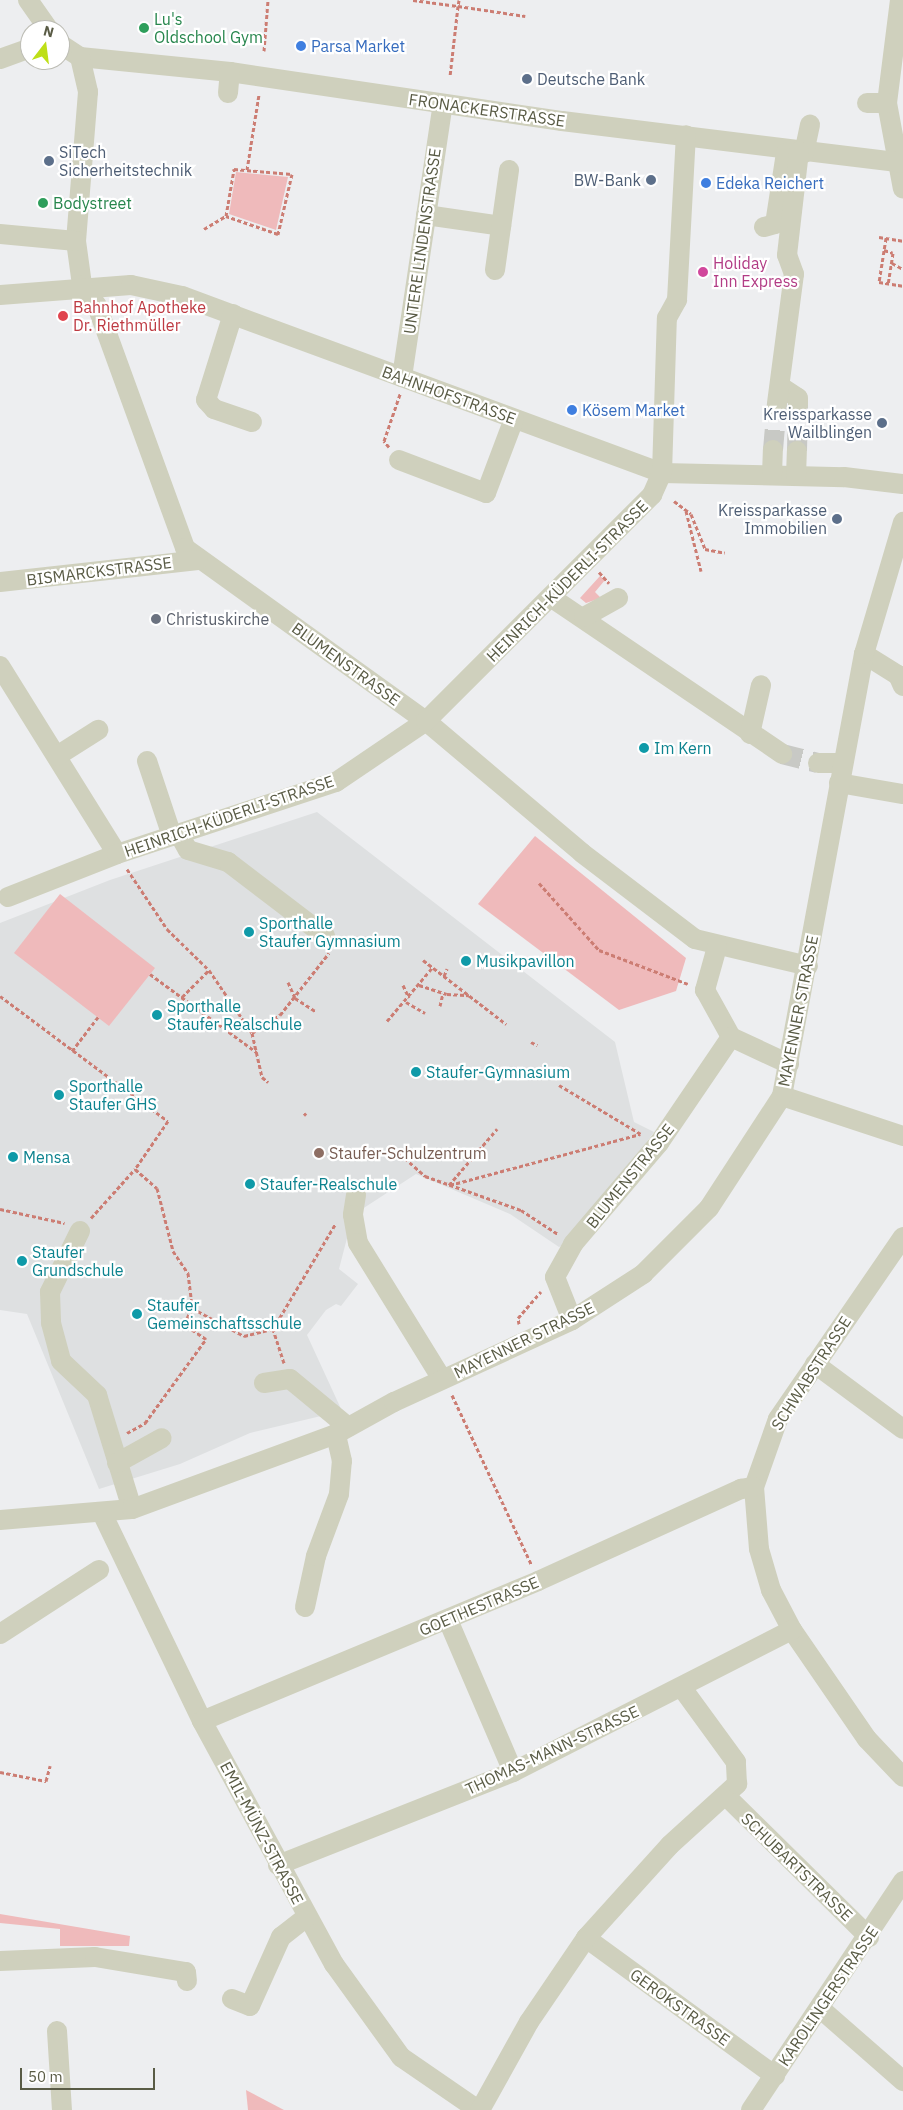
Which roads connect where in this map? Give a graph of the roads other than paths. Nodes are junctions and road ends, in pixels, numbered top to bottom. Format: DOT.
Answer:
graph roads {
  1 [pos="28,0"];
  2 [pos="900,0"];
  3 [pos="41,20"];
  4 [pos="70,50"];
  5 [pos="20,52"];
  6 [pos="80,57"];
  7 [pos="0,59"];
  8 [pos="230,72"];
  9 [pos="228,93"];
  10 [pos="886,101"];
  11 [pos="442,104"];
  12 [pos="810,125"];
  13 [pos="686,135"];
  14 [pos="796,152"];
  15 [pos="899,162"];
  16 [pos="509,170"];
  17 [pos="903,189"];
  18 [pos="426,215"];
  19 [pos="501,226"];
  20 [pos="764,227"];
  21 [pos="0,234"];
  22 [pos="76,241"];
  23 [pos="495,270"];
  24 [pos="82,285"];
  25 [pos="0,295"];
  26 [pos="233,314"];
  27 [pos="401,386"];
  28 [pos="798,404"];
  29 [pos="514,419"];
  30 [pos="252,422"];
  31 [pos="774,450"];
  32 [pos="797,451"];
  33 [pos="399,460"];
  34 [pos="662,473"];
  35 [pos="772,475"];
  36 [pos="796,476"];
  37 [pos="903,484"];
  38 [pos="903,522"];
  39 [pos="198,560"];
  40 [pos="0,582"];
  41 [pos="552,598"];
  42 [pos="618,598"];
  43 [pos="584,617"];
  44 [pos="864,654"];
  45 [pos="0,666"];
  46 [pos="761,686"];
  47 [pos="903,686"];
  48 [pos="426,722"];
  49 [pos="98,730"];
  50 [pos="750,734"];
  51 [pos="782,754"];
  52 [pos="57,756"];
  53 [pos="147,761"];
  54 [pos="818,763"];
  55 [pos="842,763"];
  56 [pos="839,783"];
  57 [pos="903,794"];
  58 [pos="176,835"];
  59 [pos="117,854"];
  60 [pos="8,897"];
  61 [pos="326,945"];
  62 [pos="717,947"];
  63 [pos="808,966"];
  64 [pos="731,1037"];
  65 [pos="789,1064"];
  66 [pos="782,1096"];
  67 [pos="903,1136"];
  68 [pos="356,1195"];
  69 [pos="80,1231"];
  70 [pos="903,1237"];
  71 [pos="572,1320"];
  72 [pos="815,1364"];
  73 [pos="448,1376"];
  74 [pos="264,1383"];
  75 [pos="903,1428"];
  76 [pos="342,1431"];
  77 [pos="162,1438"];
  78 [pos="118,1463"];
  79 [pos="754,1487"];
  80 [pos="132,1509"];
  81 [pos="102,1513"];
  82 [pos="0,1520"];
  83 [pos="99,1570"];
  84 [pos="305,1607"];
  85 [pos="448,1620"];
  86 [pos="792,1630"];
  87 [pos="0,1634"];
  88 [pos="682,1688"];
  89 [pos="202,1721"];
  90 [pos="513,1772"];
  91 [pos="903,1777"];
  92 [pos="726,1796"];
  93 [pos="278,1865"];
  94 [pos="903,1881"];
  95 [pos="308,1918"];
  96 [pos="869,1937"];
  97 [pos="586,1938"];
  98 [pos="0,1961"];
  99 [pos="187,1981"];
  100 [pos="243,2007"];
  101 [pos="822,2010"];
  102 [pos="57,2031"];
  103 [pos="775,2076"];
  104 [pos="903,2081"];
  105 [pos="62,2110"];
  106 [pos="479,2110"];
  107 [pos="751,2110"];
  1 -- 3 [label="street"];
  2 -- 10 [label="street"];
  4 -- 6 [label="street"];
  5 -- 7 [label="street"];
  6 -- 8 [label="street, FRONACKERSTRASSE"];
  6 -- 22 [label="street, BLUMENSTRASSE"];
  8 -- 9 [label="street"];
  8 -- 11 [label="street, FRONACKERSTRASSE"];
  10 -- 15 [label="street"];
  11 -- 13 [label="street, FRONACKERSTRASSE"];
  11 -- 18 [label="street, UNTERE LINDENSTRASSE"];
  12 -- 14 [label="street"];
  13 -- 14 [label="street, FRONACKERSTRASSE"];
  13 -- 34 [label="street"];
  14 -- 15 [label="street, FRONACKERSTRASSE"];
  14 -- 20 [label="street"];
  14 -- 28 [label="street"];
  15 -- 17 [label="street"];
  16 -- 19 [label="street"];
  18 -- 19 [label="street"];
  18 -- 27 [label="street, UNTERE LINDENSTRASSE"];
  19 -- 23 [label="street"];
  21 -- 22 [label="street"];
  22 -- 24 [label="street, BLUMENSTRASSE"];
  24 -- 25 [label="street, BAHNHOFSTRASSE"];
  24 -- 26 [label="street, BAHNHOFSTRASSE"];
  24 -- 39 [label="street, BLUMENSTRASSE"];
  26 -- 27 [label="street, BAHNHOFSTRASSE"];
  26 -- 30 [label="street"];
  27 -- 29 [label="street, BAHNHOFSTRASSE"];
  29 -- 33 [label="street"];
  29 -- 34 [label="street, BAHNHOFSTRASSE"];
  31 -- 35 [label="street"];
  32 -- 36 [label="street"];
  34 -- 35 [label="street, BAHNHOFSTRASSE"];
  34 -- 41 [label="street, HEINRICH-KÜDERLI-STRASSE"];
  35 -- 36 [label="street, BAHNHOFSTRASSE"];
  36 -- 37 [label="street, BAHNHOFSTRASSE"];
  38 -- 44 [label="street, MAYENNER STRASSE"];
  39 -- 40 [label="street, BISMARCKSTRASSE"];
  39 -- 48 [label="street, BLUMENSTRASSE"];
  41 -- 43 [label="street"];
  41 -- 48 [label="street, HEINRICH-KÜDERLI-STRASSE"];
  42 -- 43 [label="street"];
  43 -- 50 [label="street"];
  44 -- 47 [label="street"];
  44 -- 55 [label="street, MAYENNER STRASSE"];
  45 -- 52 [label="street"];
  46 -- 50 [label="street"];
  48 -- 58 [label="street, HEINRICH-KÜDERLI-STRASSE"];
  48 -- 62 [label="street, BLUMENSTRASSE"];
  49 -- 52 [label="street"];
  50 -- 51 [label="street"];
  52 -- 59 [label="street"];
  53 -- 58 [label="street"];
  54 -- 55 [label="street"];
  55 -- 56 [label="street, MAYENNER STRASSE"];
  56 -- 57 [label="street"];
  56 -- 63 [label="street, MAYENNER STRASSE"];
  58 -- 59 [label="street, HEINRICH-KÜDERLI-STRASSE"];
  58 -- 61 [label="street"];
  59 -- 60 [label="street, HEINRICH-KÜDERLI-STRASSE"];
  62 -- 63 [label="street, BLUMENSTRASSE"];
  62 -- 64 [label="street"];
  63 -- 65 [label="street, MAYENNER STRASSE"];
  64 -- 65 [label="street"];
  64 -- 71 [label="street, BLUMENSTRASSE"];
  65 -- 66 [label="street, MAYENNER STRASSE"];
  66 -- 67 [label="street"];
  66 -- 71 [label="street, MAYENNER STRASSE"];
  68 -- 73 [label="street"];
  69 -- 78 [label="street"];
  70 -- 72 [label="street, SCHWABSTRASSE"];
  71 -- 73 [label="street, MAYENNER STRASSE"];
  72 -- 75 [label="street"];
  72 -- 79 [label="street, SCHWABSTRASSE"];
  73 -- 76 [label="street, MAYENNER STRASSE"];
  74 -- 76 [label="street"];
  76 -- 80 [label="street, MAYENNER STRASSE"];
  76 -- 84 [label="street"];
  77 -- 78 [label="street"];
  78 -- 80 [label="street"];
  79 -- 85 [label="street, GOETHESTRASSE"];
  79 -- 86 [label="street, SCHWABSTRASSE"];
  80 -- 81 [label="street, MAYENNER STRASSE"];
  81 -- 82 [label="street, MAYENNER STRASSE"];
  81 -- 89 [label="street, EMIL-MÜNZ-STRASSE"];
  83 -- 87 [label="street"];
  85 -- 89 [label="street, GOETHESTRASSE"];
  85 -- 90 [label="street"];
  86 -- 88 [label="street, THOMAS-MANN-STRASSE"];
  86 -- 91 [label="street, SCHWABSTRASSE"];
  88 -- 90 [label="street, THOMAS-MANN-STRASSE"];
  88 -- 92 [label="street"];
  89 -- 93 [label="street, EMIL-MÜNZ-STRASSE"];
  90 -- 93 [label="street, THOMAS-MANN-STRASSE"];
  92 -- 96 [label="street, SCHUBARTSTRASSE"];
  92 -- 97 [label="street"];
  93 -- 95 [label="street, EMIL-MÜNZ-STRASSE"];
  94 -- 96 [label="street, KAROLINGERSTRASSE"];
  95 -- 100 [label="street"];
  95 -- 106 [label="street, EMIL-MÜNZ-STRASSE"];
  96 -- 101 [label="street, KAROLINGERSTRASSE"];
  97 -- 103 [label="street, GEROKSTRASSE"];
  97 -- 106 [label="street"];
  98 -- 99 [label="street"];
  101 -- 103 [label="street, KAROLINGERSTRASSE"];
  101 -- 104 [label="street"];
  102 -- 105 [label="street"];
  103 -- 107 [label="street, KAROLINGERSTRASSE"];
}
